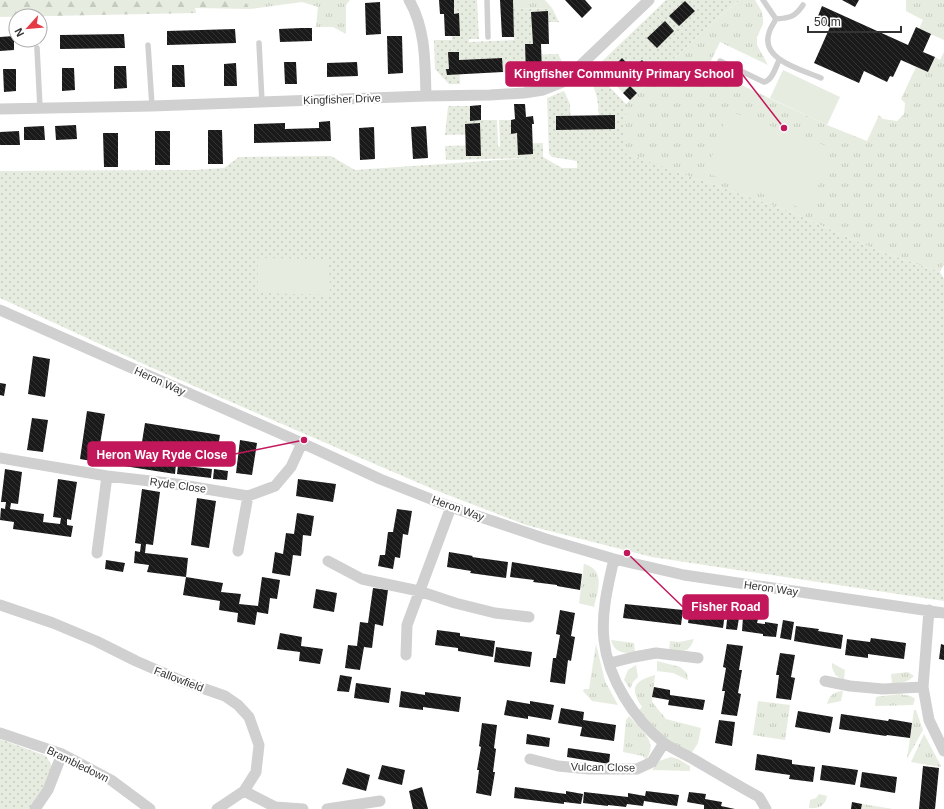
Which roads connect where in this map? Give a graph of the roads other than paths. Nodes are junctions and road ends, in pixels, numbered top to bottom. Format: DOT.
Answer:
graph roads {
  1 [pos="408,0"];
  2 [pos="487,0"];
  3 [pos="649,0"];
  4 [pos="763,0"];
  5 [pos="803,5"];
  6 [pos="776,19"];
  7 [pos="488,37"];
  8 [pos="259,43"];
  9 [pos="148,45"];
  10 [pos="37,48"];
  11 [pos="779,60"];
  12 [pos="720,61"];
  13 [pos="821,78"];
  14 [pos="426,96"];
  15 [pos="262,102"];
  16 [pos="152,106"];
  17 [pos="0,109"];
  18 [pos="40,109"];
  19 [pos="0,310"];
  20 [pos="302,443"];
  21 [pos="0,458"];
  22 [pos="107,476"];
  23 [pos="248,496"];
  24 [pos="451,507"];
  25 [pos="238,551"];
  26 [pos="96,553"];
  27 [pos="614,559"];
  28 [pos="328,561"];
  29 [pos="419,591"];
  30 [pos="0,605"];
  31 [pos="929,610"];
  32 [pos="944,613"];
  33 [pos="529,616"];
  34 [pos="406,655"];
  35 [pos="698,658"];
  36 [pos="610,663"];
  37 [pos="825,681"];
  38 [pos="923,687"];
  39 [pos="0,733"];
  40 [pos="664,743"];
  41 [pos="944,749"];
  42 [pos="62,754"];
  43 [pos="530,759"];
  44 [pos="244,791"];
  45 [pos="380,801"];
  46 [pos="35,809"];
  47 [pos="150,809"];
  48 [pos="216,809"];
  49 [pos="303,809"];
  50 [pos="327,809"];
  51 [pos="766,809"];
  1 -- 14 [label="street"];
  2 -- 7 [label="lane"];
  3 -- 14 [label="street, Kingfisher Drive"];
  4 -- 6 [label="lane"];
  5 -- 6 [label="lane"];
  6 -- 11 [label="lane"];
  8 -- 15 [label="lane"];
  9 -- 16 [label="lane"];
  10 -- 18 [label="lane"];
  11 -- 12 [label="lane"];
  11 -- 13 [label="lane"];
  14 -- 15 [label="street, Kingfisher Drive"];
  15 -- 16 [label="street, Kingfisher Drive"];
  16 -- 18 [label="street, Kingfisher Drive"];
  17 -- 18 [label="street, Kingfisher Drive"];
  19 -- 20 [label="street, Heron Way"];
  20 -- 23 [label="street, Ryde Close"];
  20 -- 24 [label="street, Heron Way"];
  21 -- 22 [label="street, Ryde Close"];
  22 -- 23 [label="street, Ryde Close"];
  22 -- 26 [label="street"];
  23 -- 25 [label="street"];
  24 -- 27 [label="street, Heron Way"];
  24 -- 29 [label="street"];
  27 -- 31 [label="street, Heron Way"];
  27 -- 36 [label="street"];
  28 -- 29 [label="street"];
  29 -- 33 [label="street"];
  29 -- 34 [label="street"];
  30 -- 44 [label="street, Fallowfield"];
  31 -- 32 [label="street, Heron Way"];
  31 -- 38 [label="street"];
  35 -- 36 [label="street"];
  36 -- 40 [label="street"];
  37 -- 38 [label="street"];
  38 -- 41 [label="street"];
  39 -- 42 [label="street, Brambledown"];
  40 -- 43 [label="street, Vulcan Close"];
  40 -- 51 [label="street"];
  42 -- 46 [label="street"];
  42 -- 47 [label="street, Brambledown"];
  44 -- 48 [label="street, Fallowfield"];
  44 -- 49 [label="street"];
  45 -- 50 [label="street"];
}
